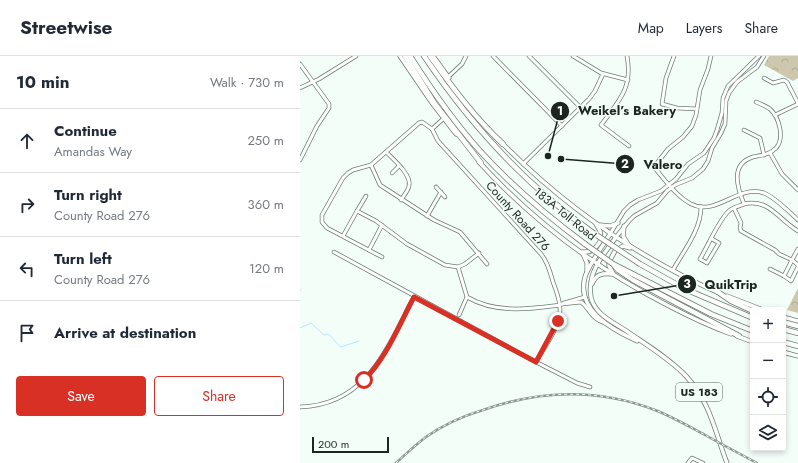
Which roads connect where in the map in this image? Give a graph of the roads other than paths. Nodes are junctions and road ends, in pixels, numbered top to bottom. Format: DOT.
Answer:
graph roads {
  1 [pos="346,56"];
  2 [pos="356,56"];
  3 [pos="400,56"];
  4 [pos="405,56"];
  5 [pos="410,56"];
  6 [pos="424,56"];
  7 [pos="430,56"];
  8 [pos="434,56"];
  9 [pos="466,56"];
  10 [pos="493,56"];
  11 [pos="529,56"];
  12 [pos="573,56"];
  13 [pos="627,56"];
  14 [pos="674,56"];
  15 [pos="711,56"];
  16 [pos="758,56"];
  17 [pos="764,56"];
  18 [pos="348,60"];
  19 [pos="300,64"];
  20 [pos="603,74"];
  21 [pos="448,77"];
  22 [pos="764,78"];
  23 [pos="628,80"];
  24 [pos="313,82"];
  25 [pos="300,88"];
  26 [pos="756,102"];
  27 [pos="798,103"];
  28 [pos="580,107"];
  29 [pos="697,109"];
  30 [pos="775,115"];
  31 [pos="443,119"];
  32 [pos="562,126"];
  33 [pos="432,129"];
  34 [pos="744,130"];
  35 [pos="503,144"];
  36 [pos="629,146"];
  37 [pos="386,152"];
  38 [pos="770,153"];
  39 [pos="764,155"];
  40 [pos="300,160"];
  41 [pos="481,163"];
  42 [pos="523,164"];
  43 [pos="371,166"];
  44 [pos="399,166"];
  45 [pos="392,173"];
  46 [pos="670,186"];
  47 [pos="436,187"];
  48 [pos="798,190"];
  49 [pos="441,192"];
  50 [pos="740,195"];
  51 [pos="366,196"];
  52 [pos="445,197"];
  53 [pos="401,200"];
  54 [pos="744,204"];
  55 [pos="700,207"];
  56 [pos="734,208"];
  57 [pos="357,211"];
  58 [pos="427,216"];
  59 [pos="798,220"];
  60 [pos="618,222"];
  61 [pos="597,224"];
  62 [pos="382,225"];
  63 [pos="624,226"];
  64 [pos="798,231"];
  65 [pos="610,234"];
  66 [pos="343,236"];
  67 [pos="616,237"];
  68 [pos="712,239"];
  69 [pos="628,245"];
  70 [pos="634,248"];
  71 [pos="798,249"];
  72 [pos="369,250"];
  73 [pos="334,252"];
  74 [pos="581,252"];
  75 [pos="479,253"];
  76 [pos="382,257"];
  77 [pos="792,260"];
  78 [pos="594,261"];
  79 [pos="487,264"];
  80 [pos="598,264"];
  81 [pos="798,266"];
  82 [pos="458,267"];
  83 [pos="770,269"];
  84 [pos="673,270"];
  85 [pos="587,272"];
  86 [pos="614,275"];
  87 [pos="784,276"];
  88 [pos="633,277"];
  89 [pos="590,287"];
  90 [pos="718,292"];
  91 [pos="414,297"];
  92 [pos="468,297"];
  93 [pos="585,297"];
  94 [pos="593,303"];
  95 [pos="561,305"];
  96 [pos="756,307"];
  97 [pos="750,310"];
  98 [pos="459,315"];
  99 [pos="750,317"];
  100 [pos="786,317"];
  101 [pos="798,321"];
  102 [pos="605,323"];
  103 [pos="786,323"];
  104 [pos="798,326"];
  105 [pos="786,330"];
  106 [pos="750,331"];
  107 [pos="798,333"];
  108 [pos="739,336"];
  109 [pos="750,341"];
  110 [pos="642,343"];
  111 [pos="786,343"];
  112 [pos="798,346"];
  113 [pos="786,353"];
  114 [pos="798,356"];
  115 [pos="536,362"];
  116 [pos="590,387"];
  117 [pos="300,407"];
  118 [pos="688,463"];
  119 [pos="703,463"];
  120 [pos="727,463"];
  1 -- 18 [label="street"];
  2 -- 18 [label="street"];
  3 -- 31 [label="main road"];
  4 -- 41 [label="highway"];
  5 -- 88 [label="highway, 183A Toll Road, bridge"];
  6 -- 99 [label="highway, 183A Toll Road, bridge"];
  7 -- 35 [label="highway"];
  8 -- 21 [label="main road"];
  9 -- 21 [label="street"];
  10 -- 32 [label="street"];
  11 -- 28 [label="street"];
  12 -- 20 [label="street"];
  13 -- 23 [label="street"];
  14 -- 29 [label="street"];
  15 -- 29 [label="street"];
  16 -- 46 [label="street"];
  17 -- 46 [label="street"];
  18 -- 24 [label="street"];
  19 -- 24 [label="street"];
  20 -- 23 [label="street"];
  20 -- 28 [label="street"];
  21 -- 35 [label="main road"];
  22 -- 27 [label="street"];
  23 -- 36 [label="street"];
  24 -- 25 [label="street"];
  24 -- 40 [label="street"];
  26 -- 30 [label="street"];
  27 -- 30 [label="street"];
  28 -- 32 [label="street"];
  29 -- 46 [label="street"];
  30 -- 38 [label="street"];
  31 -- 33 [label="street"];
  31 -- 41 [label="main road"];
  32 -- 42 [label="street"];
  33 -- 37 [label="street"];
  33 -- 95 [label="street, County Road 276"];
  34 -- 39 [label="street"];
  35 -- 42 [label="main road"];
  37 -- 43 [label="street"];
  37 -- 44 [label="street"];
  38 -- 39 [label="street"];
  38 -- 48 [label="street"];
  39 -- 50 [label="street"];
  41 -- 74 [label="main road"];
  42 -- 61 [label="main road"];
  43 -- 53 [label="street"];
  43 -- 66 [label="street"];
  44 -- 45 [label="street"];
  44 -- 53 [label="street"];
  46 -- 55 [label="street"];
  46 -- 60 [label="street"];
  46 -- 63 [label="street"];
  47 -- 49 [label="street"];
  49 -- 52 [label="street"];
  49 -- 58 [label="street"];
  50 -- 54 [label="street"];
  50 -- 55 [label="street"];
  50 -- 59 [label="street"];
  51 -- 57 [label="street"];
  53 -- 58 [label="street"];
  54 -- 56 [label="street"];
  54 -- 64 [label="street"];
  55 -- 84 [label="street"];
  56 -- 68 [label="street"];
  56 -- 77 [label="street"];
  57 -- 62 [label="street"];
  57 -- 66 [label="street"];
  58 -- 75 [label="street"];
  60 -- 61 [label="main road"];
  60 -- 65 [label="street"];
  61 -- 65 [label="main road"];
  61 -- 74 [label="main road"];
  62 -- 72 [label="street"];
  62 -- 82 [label="street"];
  63 -- 67 [label="street"];
  63 -- 69 [label="main road"];
  65 -- 67 [label="main road"];
  65 -- 78 [label="main road"];
  66 -- 72 [label="street"];
  67 -- 69 [label="main road"];
  67 -- 80 [label="main road"];
  68 -- 68 [label="street"];
  69 -- 70 [label="main road"];
  70 -- 84 [label="main road"];
  70 -- 86 [label="main road"];
  71 -- 77 [label="street"];
  72 -- 76 [label="street"];
  73 -- 91 [label="street"];
  74 -- 78 [label="main road"];
  74 -- 85 [label="main road"];
  75 -- 79 [label="street"];
  75 -- 82 [label="street"];
  77 -- 81 [label="street"];
  77 -- 87 [label="street"];
  78 -- 80 [label="main road"];
  78 -- 85 [label="main road"];
  80 -- 86 [label="main road"];
  80 -- 89 [label="main road"];
  81 -- 87 [label="street"];
  82 -- 92 [label="street"];
  83 -- 87 [label="street"];
  84 -- 90 [label="main road"];
  85 -- 93 [label="main road"];
  86 -- 89 [label="main road"];
  86 -- 108 [label="main road"];
  88 -- 106 [label="highway"];
  88 -- 108 [label="highway"];
  89 -- 94 [label="main road"];
  90 -- 96 [label="main road"];
  90 -- 97 [label="highway"];
  91 -- 115 [label="street"];
  91 -- 117 [label="street"];
  92 -- 95 [label="street"];
  92 -- 98 [label="street"];
  93 -- 94 [label="main road"];
  93 -- 95 [label="street"];
  93 -- 102 [label="main road, US 183"];
  94 -- 110 [label="main road, US 183"];
  95 -- 102 [label="street"];
  95 -- 115 [label="street, County Road 276"];
  100 -- 101 [label="main road"];
  102 -- 110 [label="main road, US 183"];
  103 -- 104 [label="highway"];
  105 -- 107 [label="highway"];
  108 -- 109 [label="main road"];
  110 -- 120 [label="main road, US 183"];
  111 -- 112 [label="highway"];
  113 -- 114 [label="main road"];
  115 -- 116 [label="street"];
  118 -- 119 [label="street"];
}
